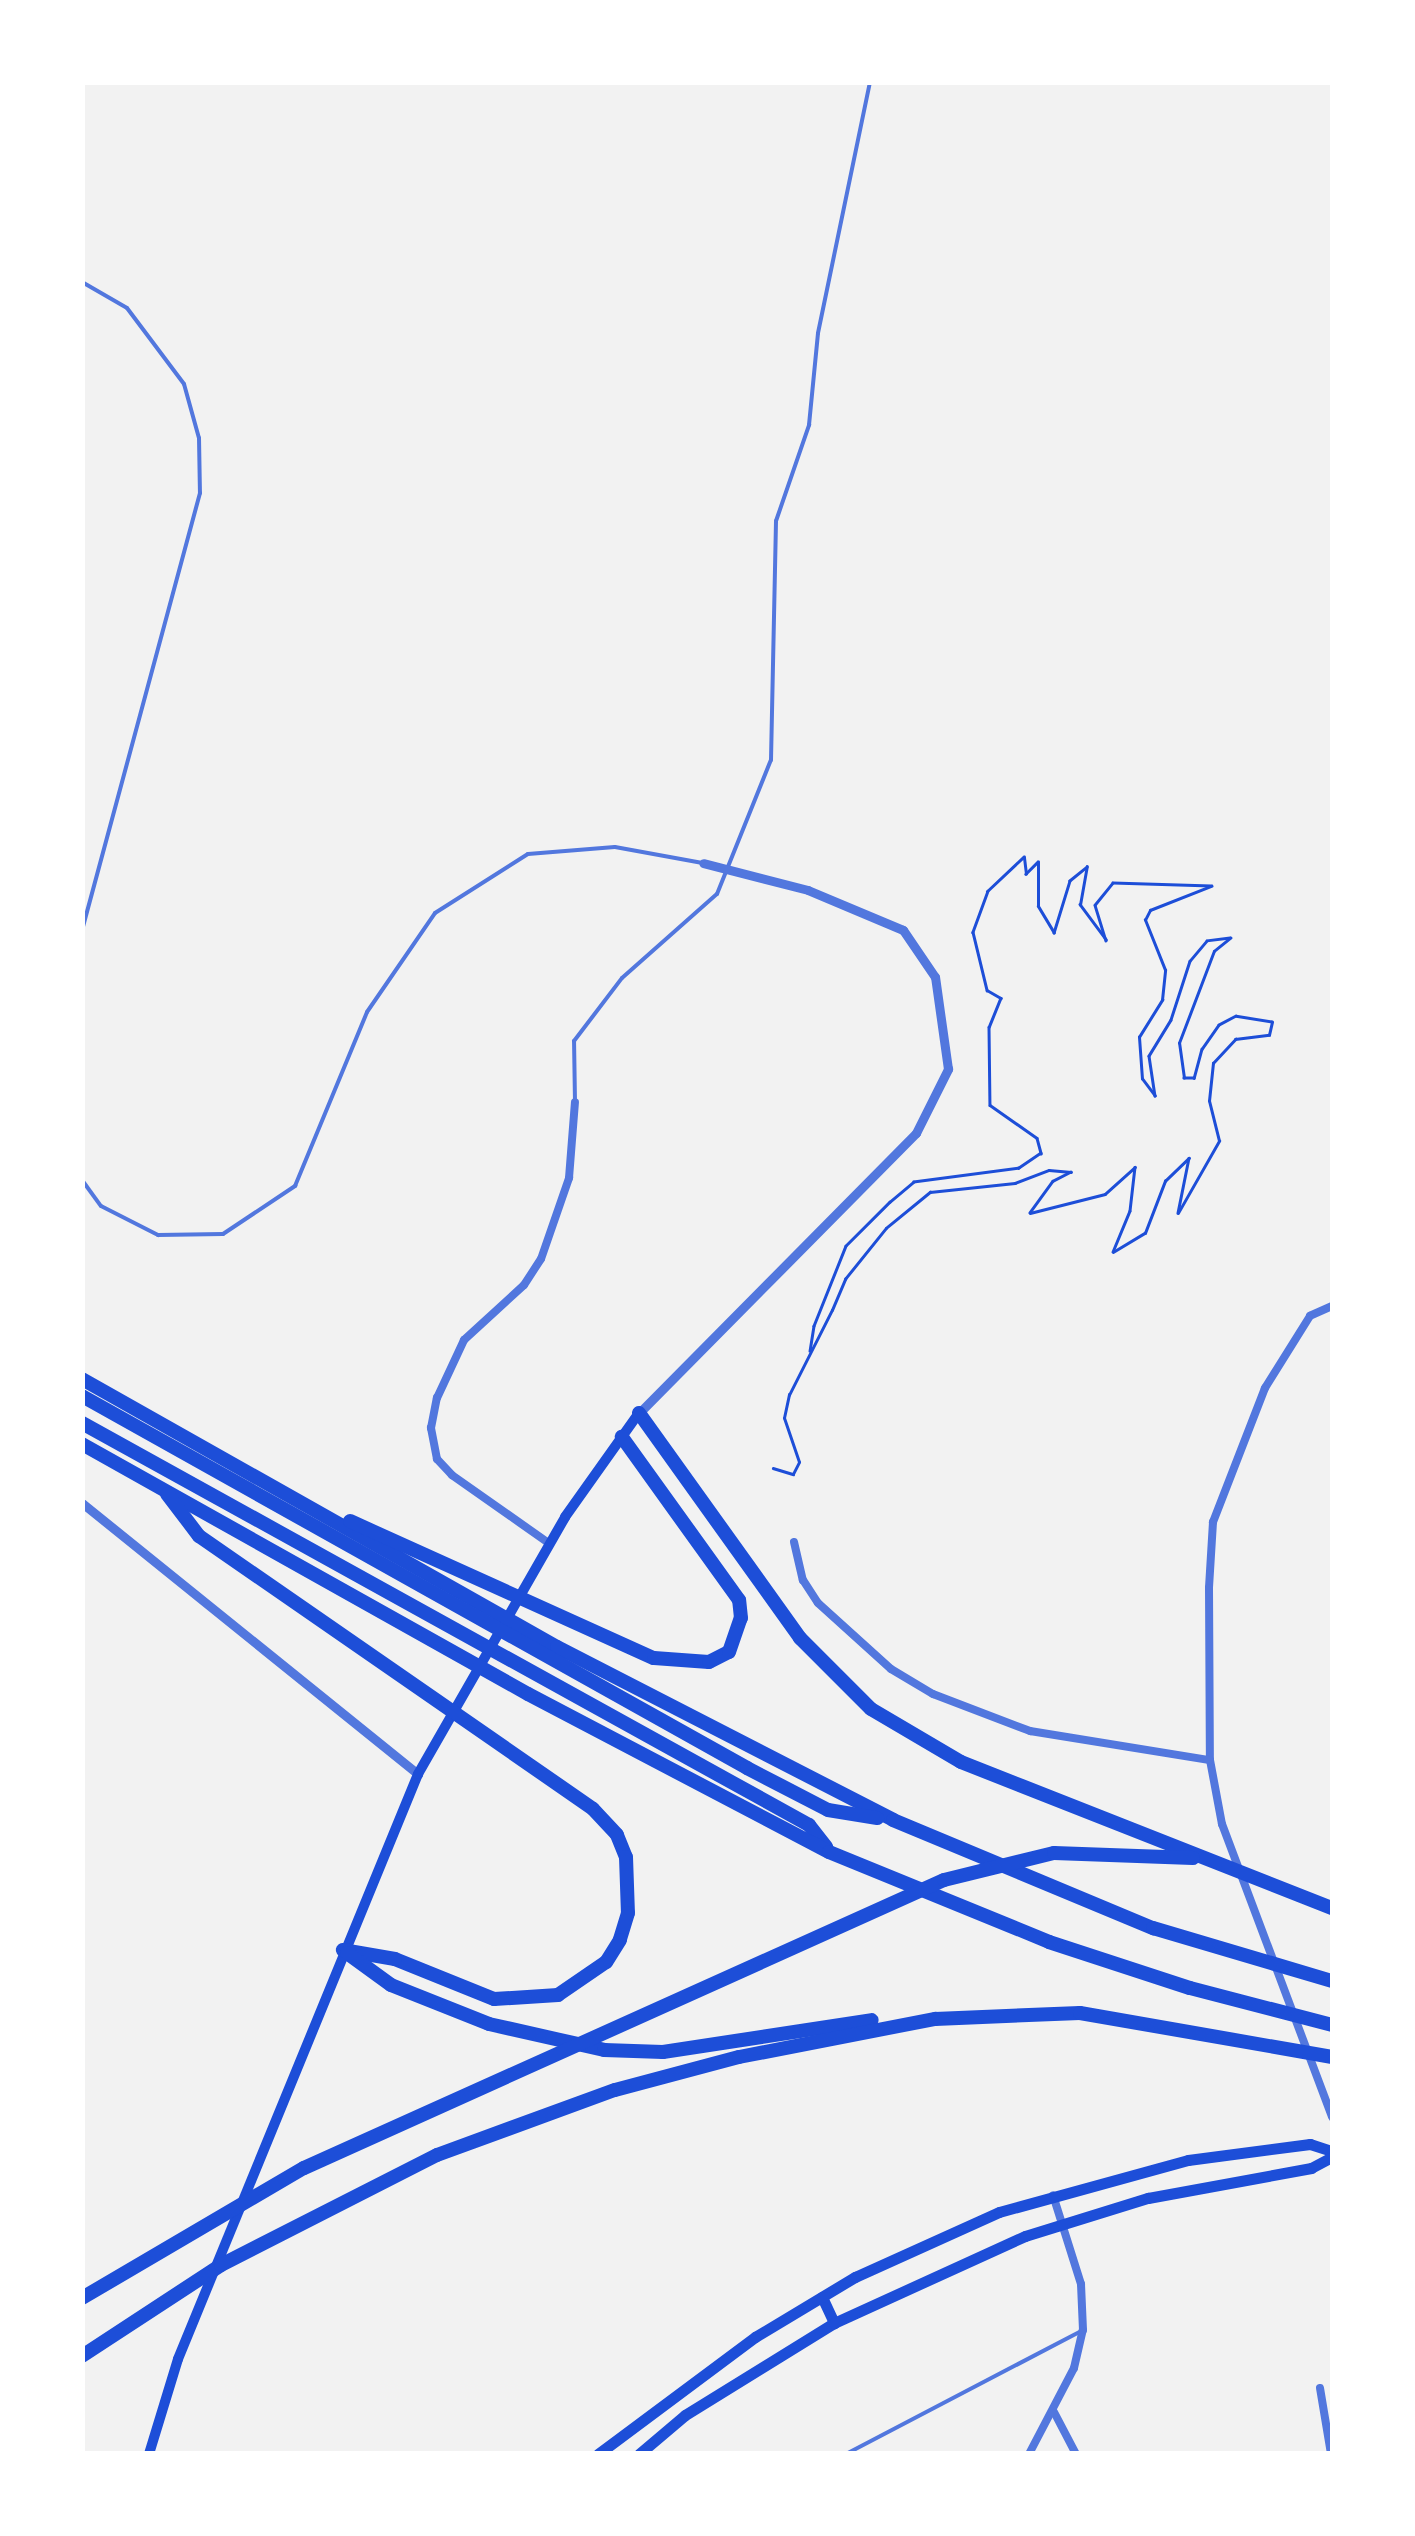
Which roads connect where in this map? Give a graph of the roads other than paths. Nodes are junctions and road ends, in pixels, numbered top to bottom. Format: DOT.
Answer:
graph roads {
  1 [pos="870,82"];
  2 [pos="82,282"];
  3 [pos="703,863"];
  4 [pos="730,869"];
  5 [pos="82,929"];
  6 [pos="575,1102"];
  7 [pos="82,1180"];
  8 [pos="1332,1306"];
  9 [pos="82,1379"];
  10 [pos="82,1396"];
  11 [pos="639,1412"];
  12 [pos="82,1424"];
  13 [pos="622,1437"];
  14 [pos="82,1444"];
  15 [pos="259,1478"];
  16 [pos="164,1489"];
  17 [pos="82,1503"];
  18 [pos="794,1542"];
  19 [pos="550,1544"];
  20 [pos="435,1585"];
  21 [pos="1210,1760"];
  22 [pos="418,1774"];
  23 [pos="829,1852"];
  24 [pos="1192,1858"];
  25 [pos="1332,1908"];
  26 [pos="343,1950"];
  27 [pos="1332,1980"];
  28 [pos="996,2013"];
  29 [pos="1332,2025"];
  30 [pos="1332,2058"];
  31 [pos="1332,2117"];
  32 [pos="1332,2154"];
  33 [pos="1053,2193"];
  34 [pos="1062,2222"];
  35 [pos="822,2297"];
  36 [pos="82,2298"];
  37 [pos="834,2323"];
  38 [pos="1083,2330"];
  39 [pos="82,2356"];
  40 [pos="1320,2388"];
  41 [pos="672,2395"];
  42 [pos="1054,2412"];
  43 [pos="685,2416"];
  44 [pos="149,2454"];
  45 [pos="598,2454"];
  46 [pos="639,2454"];
  47 [pos="846,2454"];
  48 [pos="1029,2454"];
  49 [pos="1076,2454"];
  50 [pos="1331,2454"];
  1 -- 4 [label="lane"];
  2 -- 5 [label="lane"];
  3 -- 4 [label="street"];
  3 -- 7 [label="lane"];
  4 -- 6 [label="lane"];
  4 -- 11 [label="street"];
  6 -- 19 [label="street"];
  8 -- 21 [label="street"];
  9 -- 15 [label="highway"];
  10 -- 20 [label="highway"];
  11 -- 13 [label="main road"];
  11 -- 24 [label="highway"];
  12 -- 23 [label="highway"];
  13 -- 15 [label="highway"];
  13 -- 19 [label="main road"];
  14 -- 16 [label="highway"];
  15 -- 20 [label="highway"];
  16 -- 23 [label="highway"];
  16 -- 26 [label="highway"];
  17 -- 22 [label="street"];
  18 -- 21 [label="street"];
  19 -- 22 [label="main road"];
  20 -- 27 [label="highway"];
  21 -- 31 [label="street"];
  22 -- 26 [label="main road"];
  23 -- 29 [label="highway"];
  24 -- 25 [label="highway"];
  24 -- 36 [label="highway"];
  26 -- 28 [label="highway"];
  26 -- 44 [label="main road"];
  28 -- 30 [label="highway"];
  28 -- 39 [label="highway"];
  32 -- 33 [label="main road"];
  32 -- 34 [label="main road"];
  33 -- 34 [label="street"];
  33 -- 35 [label="main road"];
  34 -- 37 [label="main road"];
  34 -- 38 [label="street"];
  35 -- 37 [label="main road"];
  35 -- 41 [label="main road"];
  37 -- 43 [label="main road"];
  38 -- 42 [label="street"];
  38 -- 47 [label="lane"];
  40 -- 50 [label="street"];
  41 -- 43 [label="main road"];
  41 -- 45 [label="main road"];
  42 -- 48 [label="street"];
  42 -- 49 [label="street"];
  43 -- 46 [label="main road"];
}
